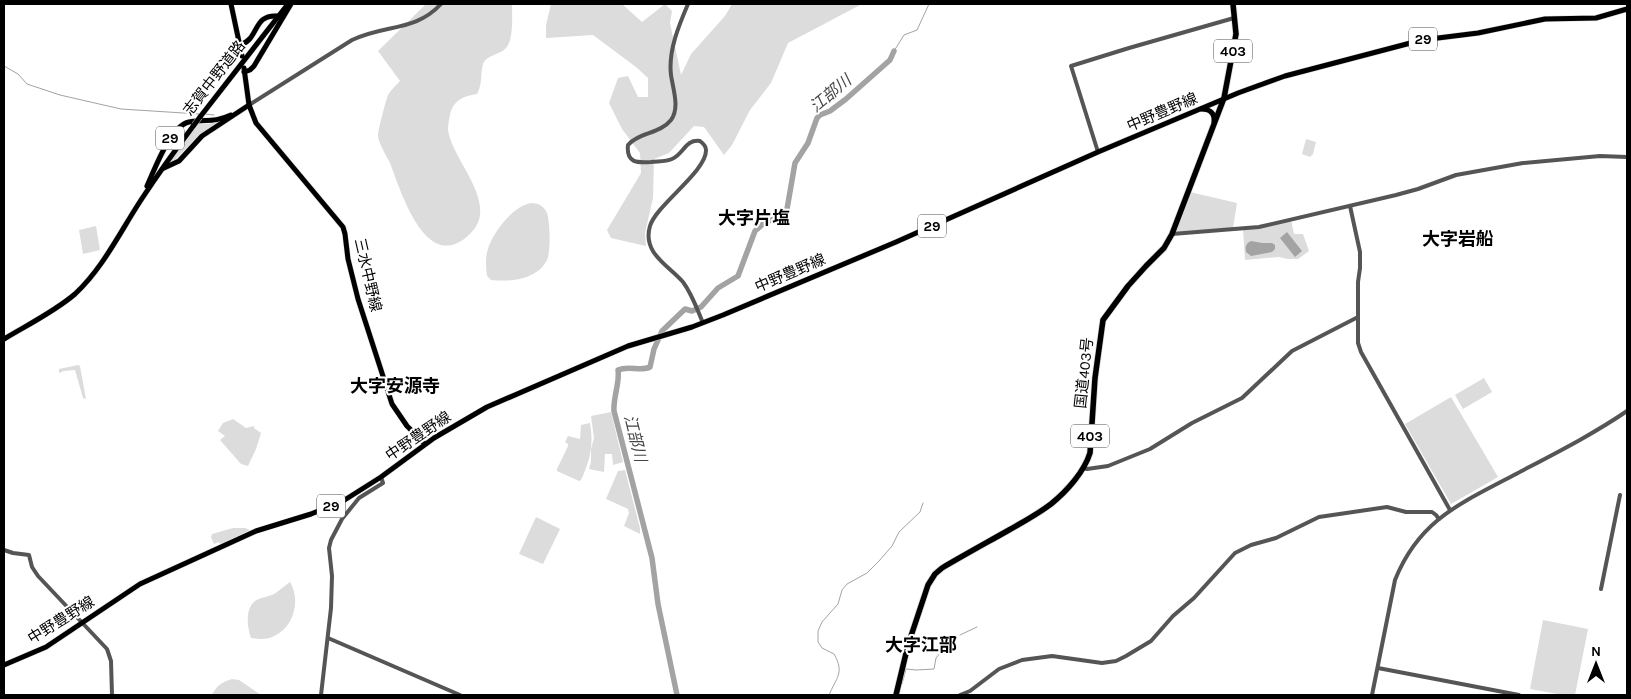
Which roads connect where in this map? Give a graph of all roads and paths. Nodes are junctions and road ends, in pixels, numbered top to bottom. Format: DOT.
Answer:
graph roads {
  1 [pos="231,4"];
  2 [pos="289,4"];
  3 [pos="441,4"];
  4 [pos="688,4"];
  5 [pos="1233,4"];
  6 [pos="1627,9"];
  7 [pos="278,16"];
  8 [pos="1234,18"];
  9 [pos="240,45"];
  10 [pos="242,56"];
  11 [pos="1224,98"];
  12 [pos="249,105"];
  13 [pos="1198,110"];
  14 [pos="231,116"];
  15 [pos="1214,124"];
  16 [pos="1098,152"];
  17 [pos="1627,157"];
  18 [pos="162,169"];
  19 [pos="141,200"];
  20 [pos="1350,206"];
  21 [pos="1172,234"];
  22 [pos="1358,316"];
  23 [pos="702,323"];
  24 [pos="4,339"];
  25 [pos="1627,411"];
  26 [pos="425,444"];
  27 [pos="1084,468"];
  28 [pos="381,477"];
  29 [pos="1620,495"];
  30 [pos="1450,510"];
  31 [pos="1439,519"];
  32 [pos="4,550"];
  33 [pos="1601,588"];
  34 [pos="82,622"];
  35 [pos="328,638"];
  36 [pos="4,665"];
  37 [pos="1378,668"];
  38 [pos="112,695"];
  39 [pos="321,695"];
  40 [pos="460,695"];
  41 [pos="896,695"];
  42 [pos="960,695"];
  43 [pos="1372,695"];
  44 [pos="1519,695"];
  1 -- 9 [label="main road"];
  2 -- 7 [label="main road, 志賀中野道路 / 29"];
  2 -- 12 [label="main road, 三水中野線 / 29"];
  3 -- 12 [label="street"];
  4 -- 23 [label="street"];
  5 -- 8 [label="highway, 国道403号 / 403"];
  6 -- 11 [label="main road, 中野豊野線 / 29"];
  7 -- 9 [label="main road, 29"];
  7 -- 18 [label="main road, 志賀中野道路 / 29, bridge"];
  8 -- 11 [label="highway, 国道403号 / 403"];
  8 -- 16 [label="street"];
  9 -- 10 [label="main road"];
  11 -- 13 [label="main road, 中野豊野線 / 29"];
  11 -- 15 [label="highway, 国道403号 / 403"];
  12 -- 14 [label="main road, 29"];
  12 -- 26 [label="main road, 三水中野線"];
  13 -- 15 [label="main road"];
  13 -- 16 [label="main road, 中野豊野線 / 29"];
  14 -- 18 [label="main road, 29"];
  14 -- 19 [label="main road, 29"];
  15 -- 21 [label="highway, 国道403号 / 403"];
  16 -- 23 [label="main road, 中野豊野線 / 29"];
  17 -- 20 [label="street"];
  18 -- 19 [label="main road, 29"];
  19 -- 24 [label="main road, 29"];
  20 -- 21 [label="street"];
  20 -- 22 [label="street"];
  21 -- 27 [label="highway, 国道403号 / 403"];
  22 -- 27 [label="street"];
  22 -- 30 [label="street"];
  23 -- 26 [label="main road, 中野豊野線 / 29"];
  25 -- 30 [label="street"];
  26 -- 28 [label="main road, 中野豊野線 / 29"];
  27 -- 41 [label="highway, 国道403号 / 403"];
  28 -- 34 [label="main road, 中野豊野線 / 29"];
  28 -- 35 [label="street"];
  29 -- 33 [label="street"];
  30 -- 31 [label="street"];
  31 -- 37 [label="street"];
  31 -- 42 [label="street"];
  32 -- 34 [label="street"];
  34 -- 36 [label="main road, 中野豊野線 / 29"];
  34 -- 38 [label="street"];
  35 -- 39 [label="street"];
  35 -- 40 [label="street"];
  37 -- 43 [label="street"];
  37 -- 44 [label="street"];
}
